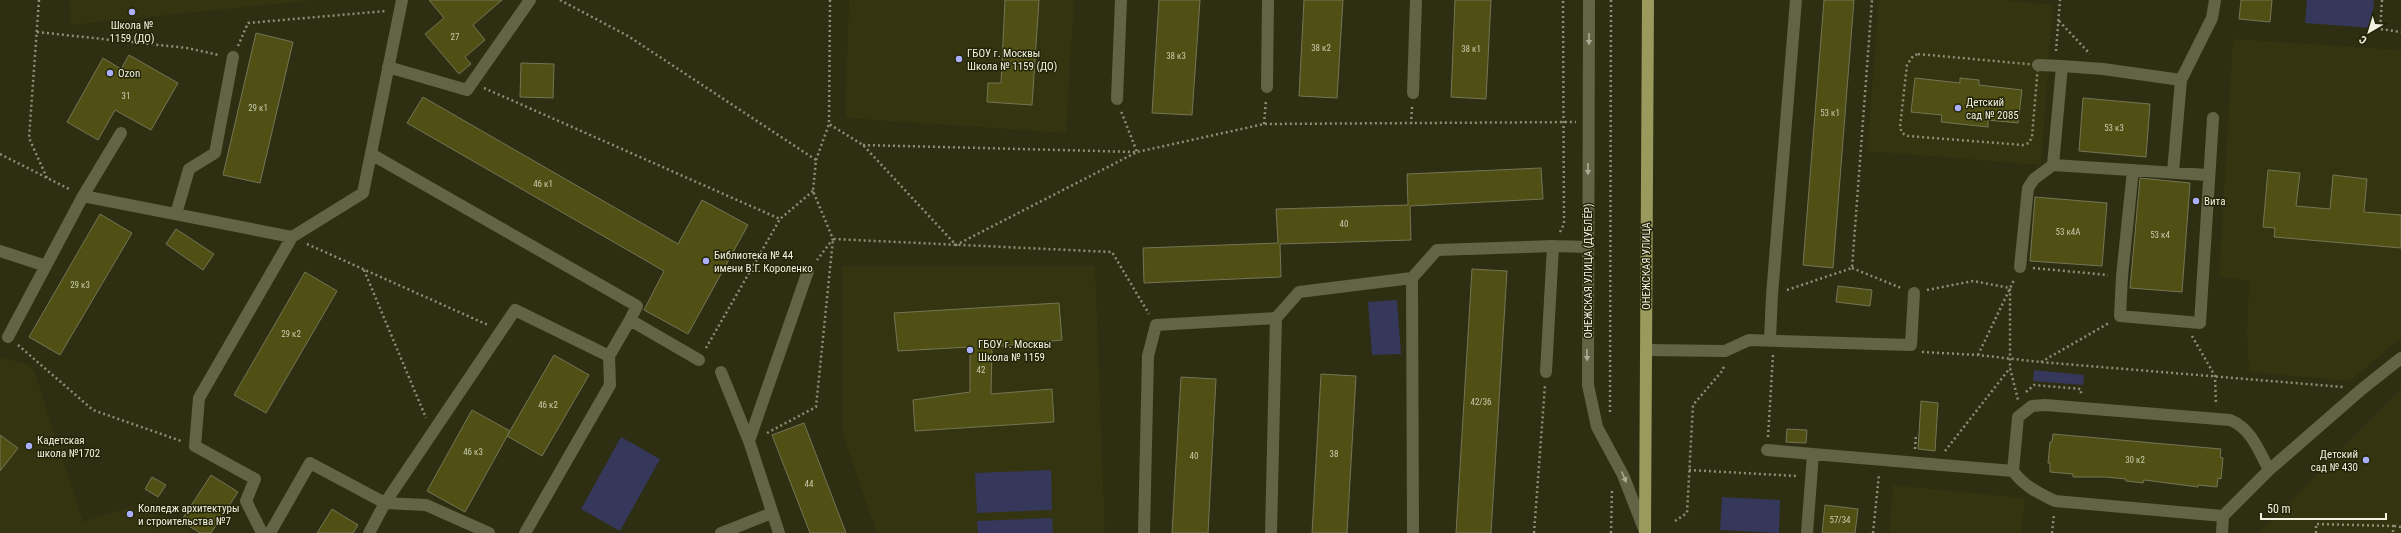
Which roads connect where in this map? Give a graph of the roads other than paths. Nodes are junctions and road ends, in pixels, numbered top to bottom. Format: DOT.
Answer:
graph roads {
  1 [pos="411,0"];
  2 [pos="530,0"];
  3 [pos="1121,0"];
  4 [pos="1268,0"];
  5 [pos="1416,0"];
  6 [pos="1589,0"];
  7 [pos="1648,0"];
  8 [pos="1796,0"];
  9 [pos="2215,0"];
  10 [pos="401,5"];
  11 [pos="394,37"];
  12 [pos="233,58"];
  13 [pos="2038,64"];
  14 [pos="2059,66"];
  15 [pos="388,67"];
  16 [pos="2181,80"];
  17 [pos="1266,87"];
  18 [pos="1413,92"];
  19 [pos="1117,99"];
  20 [pos="2213,118"];
  21 [pos="121,133"];
  22 [pos="371,154"];
  23 [pos="2053,165"];
  24 [pos="2133,170"];
  25 [pos="2173,172"];
  26 [pos="2208,175"];
  27 [pos="83,196"];
  28 [pos="176,214"];
  29 [pos="292,237"];
  30 [pos="1552,246"];
  31 [pos="1588,247"];
  32 [pos="0,251"];
  33 [pos="46,266"];
  34 [pos="2020,267"];
  35 [pos="808,271"];
  36 [pos="1412,278"];
  37 [pos="1914,293"];
  38 [pos="1276,318"];
  39 [pos="630,320"];
  40 [pos="8,337"];
  41 [pos="1770,339"];
  42 [pos="1646,350"];
  43 [pos="609,356"];
  44 [pos="2401,358"];
  45 [pos="699,360"];
  46 [pos="721,372"];
  47 [pos="1546,372"];
  48 [pos="749,441"];
  49 [pos="1767,450"];
  50 [pos="1813,454"];
  51 [pos="2270,470"];
  52 [pos="2013,471"];
  53 [pos="385,503"];
  54 [pos="772,513"];
  55 [pos="2223,516"];
  56 [pos="1645,532"];
  57 [pos="262,533"];
  58 [pos="270,533"];
  59 [pos="369,533"];
  60 [pos="487,533"];
  61 [pos="525,533"];
  62 [pos="721,533"];
  63 [pos="779,533"];
  64 [pos="1144,533"];
  65 [pos="1271,533"];
  66 [pos="1413,533"];
  67 [pos="1807,533"];
  68 [pos="2222,533"];
  1 -- 11 [label="street"];
  2 -- 15 [label="street"];
  3 -- 19 [label="street"];
  4 -- 17 [label="street"];
  5 -- 18 [label="street"];
  6 -- 31 [label="street, ОНЕЖСКАЯ УЛИЦА (ДУБЛЁР), one-way"];
  7 -- 42 [label="main road, ОНЕЖСКАЯ УЛИЦА"];
  8 -- 41 [label="street"];
  9 -- 16 [label="street"];
  10 -- 11 [label="street"];
  11 -- 15 [label="street"];
  12 -- 28 [label="street"];
  13 -- 14 [label="street"];
  14 -- 16 [label="street"];
  14 -- 23 [label="street"];
  15 -- 22 [label="street"];
  16 -- 25 [label="street"];
  20 -- 26 [label="street"];
  21 -- 27 [label="street"];
  22 -- 29 [label="street"];
  22 -- 39 [label="street"];
  23 -- 24 [label="street"];
  23 -- 34 [label="street"];
  24 -- 25 [label="street"];
  24 -- 26 [label="street"];
  25 -- 26 [label="street"];
  27 -- 28 [label="street"];
  27 -- 33 [label="street"];
  28 -- 29 [label="street"];
  29 -- 57 [label="street"];
  30 -- 31 [label="street"];
  30 -- 36 [label="street"];
  30 -- 47 [label="street"];
  31 -- 56 [label="street, ОНЕЖСКАЯ УЛИЦА (ДУБЛЁР), one-way"];
  32 -- 33 [label="street"];
  33 -- 40 [label="street"];
  35 -- 48 [label="street"];
  36 -- 38 [label="street"];
  36 -- 66 [label="street"];
  37 -- 41 [label="street"];
  38 -- 64 [label="street"];
  38 -- 65 [label="street"];
  39 -- 43 [label="street"];
  39 -- 45 [label="street"];
  41 -- 42 [label="street"];
  42 -- 56 [label="main road, ОНЕЖСКАЯ УЛИЦА"];
  43 -- 53 [label="street"];
  43 -- 61 [label="street"];
  44 -- 51 [label="street"];
  46 -- 48 [label="street"];
  48 -- 54 [label="street"];
  49 -- 50 [label="street"];
  50 -- 52 [label="street"];
  50 -- 67 [label="street"];
  51 -- 52 [label="street"];
  51 -- 55 [label="street"];
  52 -- 55 [label="street"];
  53 -- 58 [label="street"];
  53 -- 59 [label="street"];
  53 -- 60 [label="street"];
  54 -- 62 [label="street"];
  54 -- 63 [label="street"];
  55 -- 68 [label="street"];
}
